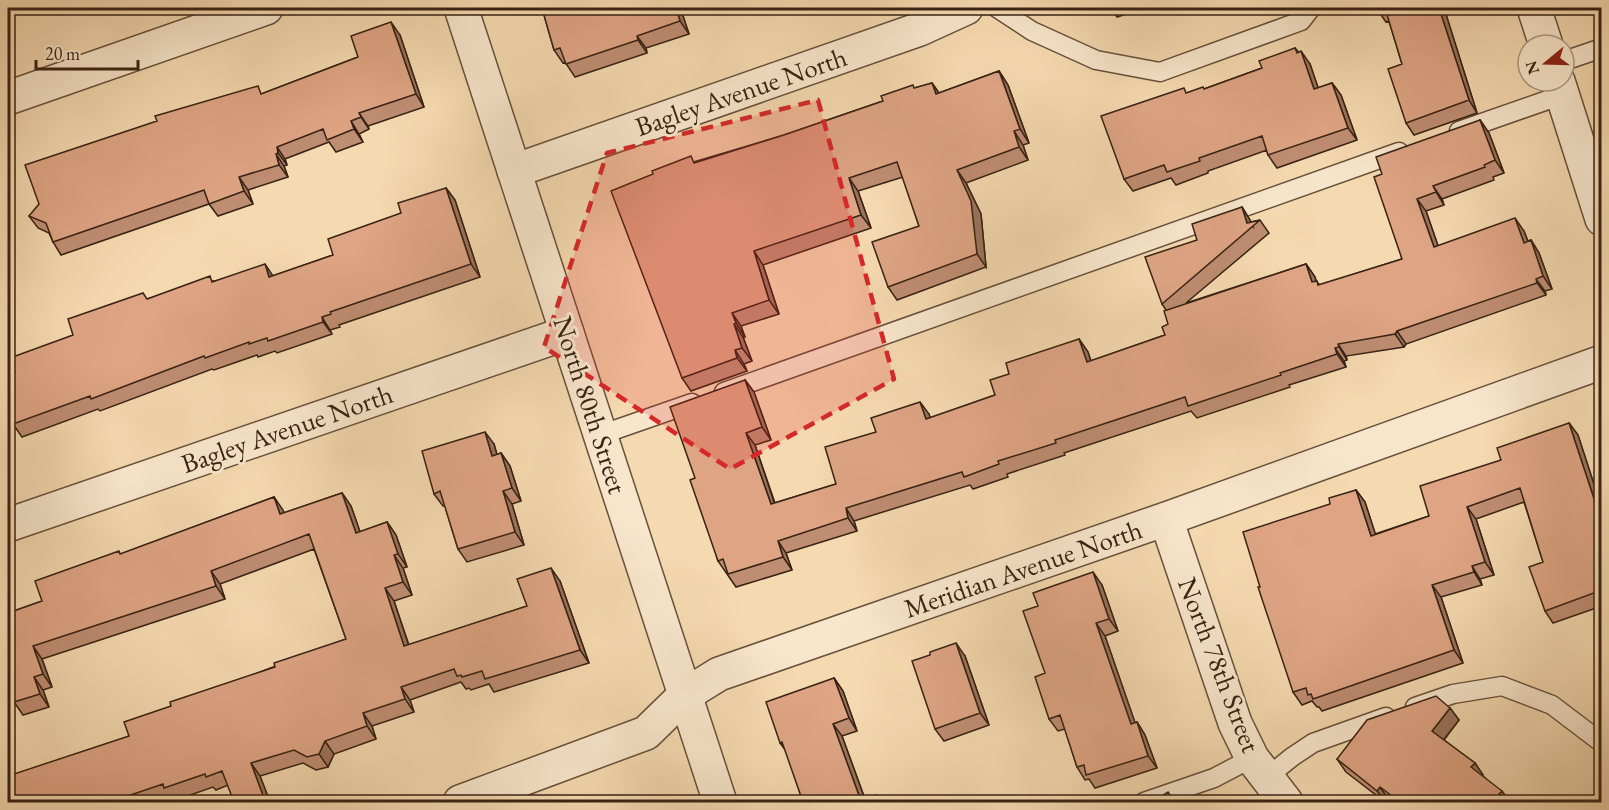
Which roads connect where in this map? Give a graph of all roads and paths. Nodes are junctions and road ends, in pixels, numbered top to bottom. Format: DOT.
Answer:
graph roads {
  1 [pos="267,8"];
  2 [pos="461,8"];
  3 [pos="966,8"];
  4 [pos="997,8"];
  5 [pos="1311,8"];
  6 [pos="1534,8"];
  7 [pos="1542,33"];
  8 [pos="1602,48"];
  9 [pos="1576,57"];
  10 [pos="1548,93"];
  11 [pos="1562,93"];
  12 [pos="8,98"];
  13 [pos="1438,139"];
  14 [pos="1416,147"];
  15 [pos="514,171"];
  16 [pos="1602,219"];
  17 [pos="567,333"];
  18 [pos="1602,362"];
  19 [pos="600,435"];
  20 [pos="1166,519"];
  21 [pos="8,525"];
  22 [pos="685,695"];
  23 [pos="1602,742"];
  24 [pos="1268,780"];
  25 [pos="460,802"];
  26 [pos="720,802"];
  27 [pos="1144,802"];
  1 -- 12 [label="street"];
  2 -- 15 [label="street, North 80th Street"];
  3 -- 15 [label="street, Bagley Avenue North"];
  4 -- 5 [label="lane"];
  6 -- 7 [label="street"];
  8 -- 9 [label="lane"];
  10 -- 13 [label="lane"];
  11 -- 16 [label="street"];
  14 -- 19 [label="lane"];
  15 -- 17 [label="street, North 80th Street"];
  17 -- 19 [label="street, North 80th Street"];
  17 -- 21 [label="street, Bagley Avenue North"];
  18 -- 20 [label="street, Meridian Avenue North"];
  19 -- 22 [label="street, North 80th Street"];
  20 -- 22 [label="street, Meridian Avenue North"];
  20 -- 24 [label="street, North 78th Street"];
  22 -- 25 [label="street, Meridian Avenue North"];
  22 -- 26 [label="street, North 80th Street"];
  23 -- 24 [label="lane"];
  24 -- 27 [label="lane"];
}
